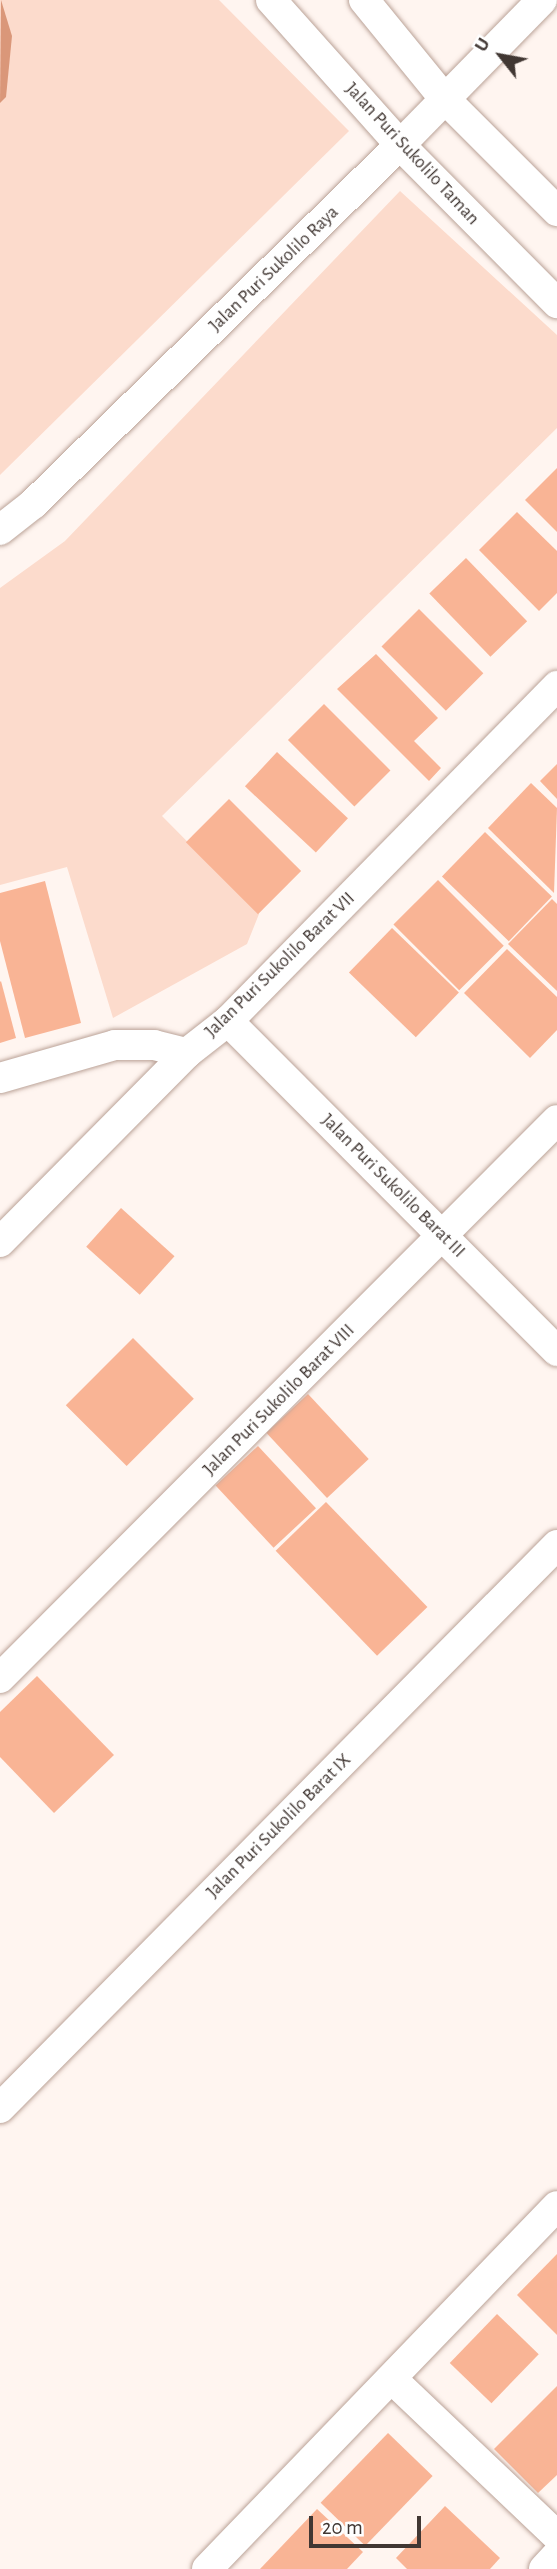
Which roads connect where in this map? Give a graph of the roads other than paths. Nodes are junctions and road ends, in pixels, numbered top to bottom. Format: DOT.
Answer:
graph roads {
  1 [pos="271,0"];
  2 [pos="364,0"];
  3 [pos="541,0"];
  4 [pos="444,98"];
  5 [pos="400,145"];
  6 [pos="557,211"];
  7 [pos="556,299"];
  8 [pos="0,530"];
  9 [pos="557,686"];
  10 [pos="229,1021"];
  11 [pos="187,1053"];
  12 [pos="0,1077"];
  13 [pos="557,1120"];
  14 [pos="443,1236"];
  15 [pos="0,1242"];
  16 [pos="557,1351"];
  17 [pos="557,1545"];
  18 [pos="0,1678"];
  19 [pos="0,2108"];
  20 [pos="557,2206"];
  21 [pos="392,2379"];
  22 [pos="557,2536"];
  23 [pos="557,2555"];
  24 [pos="207,2569"];
  25 [pos="544,2569"];
  1 -- 5 [label="street, Jalan Puri Sukolilo Taman"];
  2 -- 4 [label="street"];
  3 -- 4 [label="street, Jalan Puri Sukolilo Raya"];
  4 -- 5 [label="street, Jalan Puri Sukolilo Raya"];
  4 -- 6 [label="street"];
  5 -- 7 [label="street, Jalan Puri Sukolilo Taman"];
  5 -- 8 [label="street, Jalan Puri Sukolilo Raya"];
  9 -- 10 [label="street, Jalan Puri Sukolilo Barat VII"];
  10 -- 11 [label="street, Jalan Puri Sukolilo Barat VII"];
  10 -- 14 [label="street, Jalan Puri Sukolilo Barat III"];
  11 -- 12 [label="street"];
  11 -- 15 [label="street, Jalan Puri Sukolilo Barat VII"];
  13 -- 14 [label="street, Jalan Puri Sukolilo Barat VIII"];
  14 -- 16 [label="street, Jalan Puri Sukolilo Barat III"];
  14 -- 18 [label="street, Jalan Puri Sukolilo Barat VIII"];
  17 -- 19 [label="street, Jalan Puri Sukolilo Barat IX"];
  20 -- 21 [label="street"];
  21 -- 22 [label="street"];
  21 -- 24 [label="street"];
  23 -- 25 [label="street"];
}
